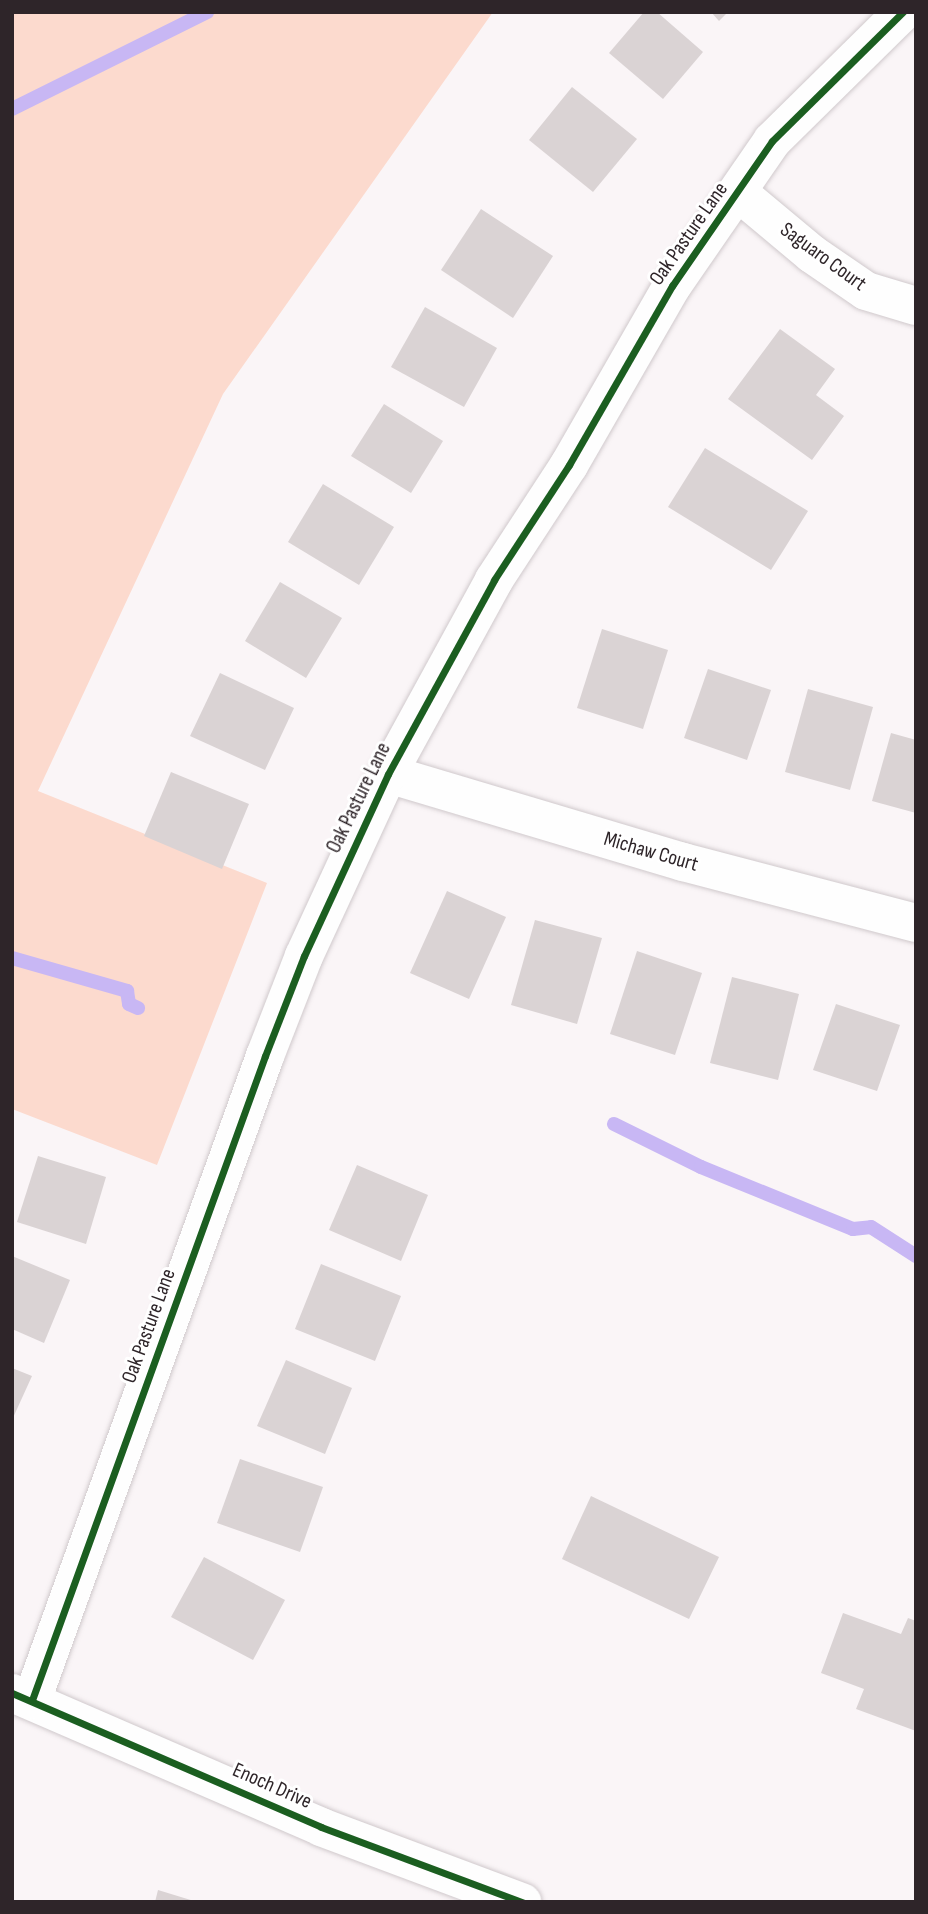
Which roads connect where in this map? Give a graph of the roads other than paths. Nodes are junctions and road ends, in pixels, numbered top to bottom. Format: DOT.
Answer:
graph roads {
  1 [pos="903,12"];
  2 [pos="739,193"];
  3 [pos="916,306"];
  4 [pos="387,774"];
  5 [pos="916,923"];
  6 [pos="22,1697"];
  7 [pos="522,1902"];
  1 -- 2 [label="street, Oak Pasture Lane"];
  2 -- 3 [label="street, Saguaro Court"];
  2 -- 4 [label="street, Oak Pasture Lane"];
  4 -- 5 [label="street, Michaw Court"];
  4 -- 6 [label="street, Oak Pasture Lane"];
  6 -- 7 [label="street, Enoch Drive"];
}
